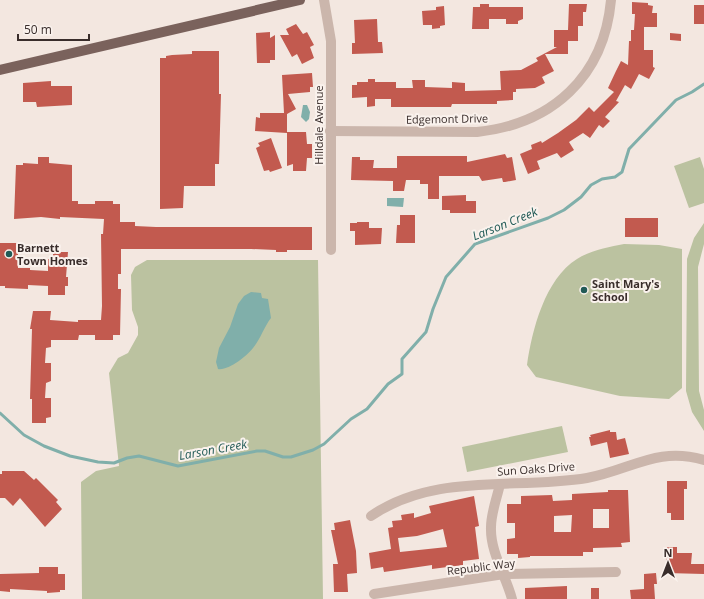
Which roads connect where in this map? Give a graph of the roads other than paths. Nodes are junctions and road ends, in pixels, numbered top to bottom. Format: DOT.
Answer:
graph roads {
  1 [pos="300,0"];
  2 [pos="324,0"];
  3 [pos="611,0"];
  4 [pos="0,70"];
  5 [pos="330,131"];
  6 [pos="331,250"];
  7 [pos="704,460"];
  8 [pos="500,484"];
  9 [pos="371,516"];
  10 [pos="616,572"];
  11 [pos="504,574"];
  12 [pos="374,594"];
  13 [pos="512,599"];
  1 -- 4 [label="main road"];
  2 -- 5 [label="street, Hilldale Avenue"];
  3 -- 5 [label="street, Edgemont Drive"];
  5 -- 6 [label="street, Hilldale Avenue"];
  7 -- 8 [label="street, Sun Oaks Drive"];
  8 -- 9 [label="street, Sun Oaks Drive"];
  8 -- 11 [label="street"];
  10 -- 11 [label="street, Republic Way"];
  11 -- 12 [label="street, Republic Way"];
  11 -- 13 [label="street"];
}
